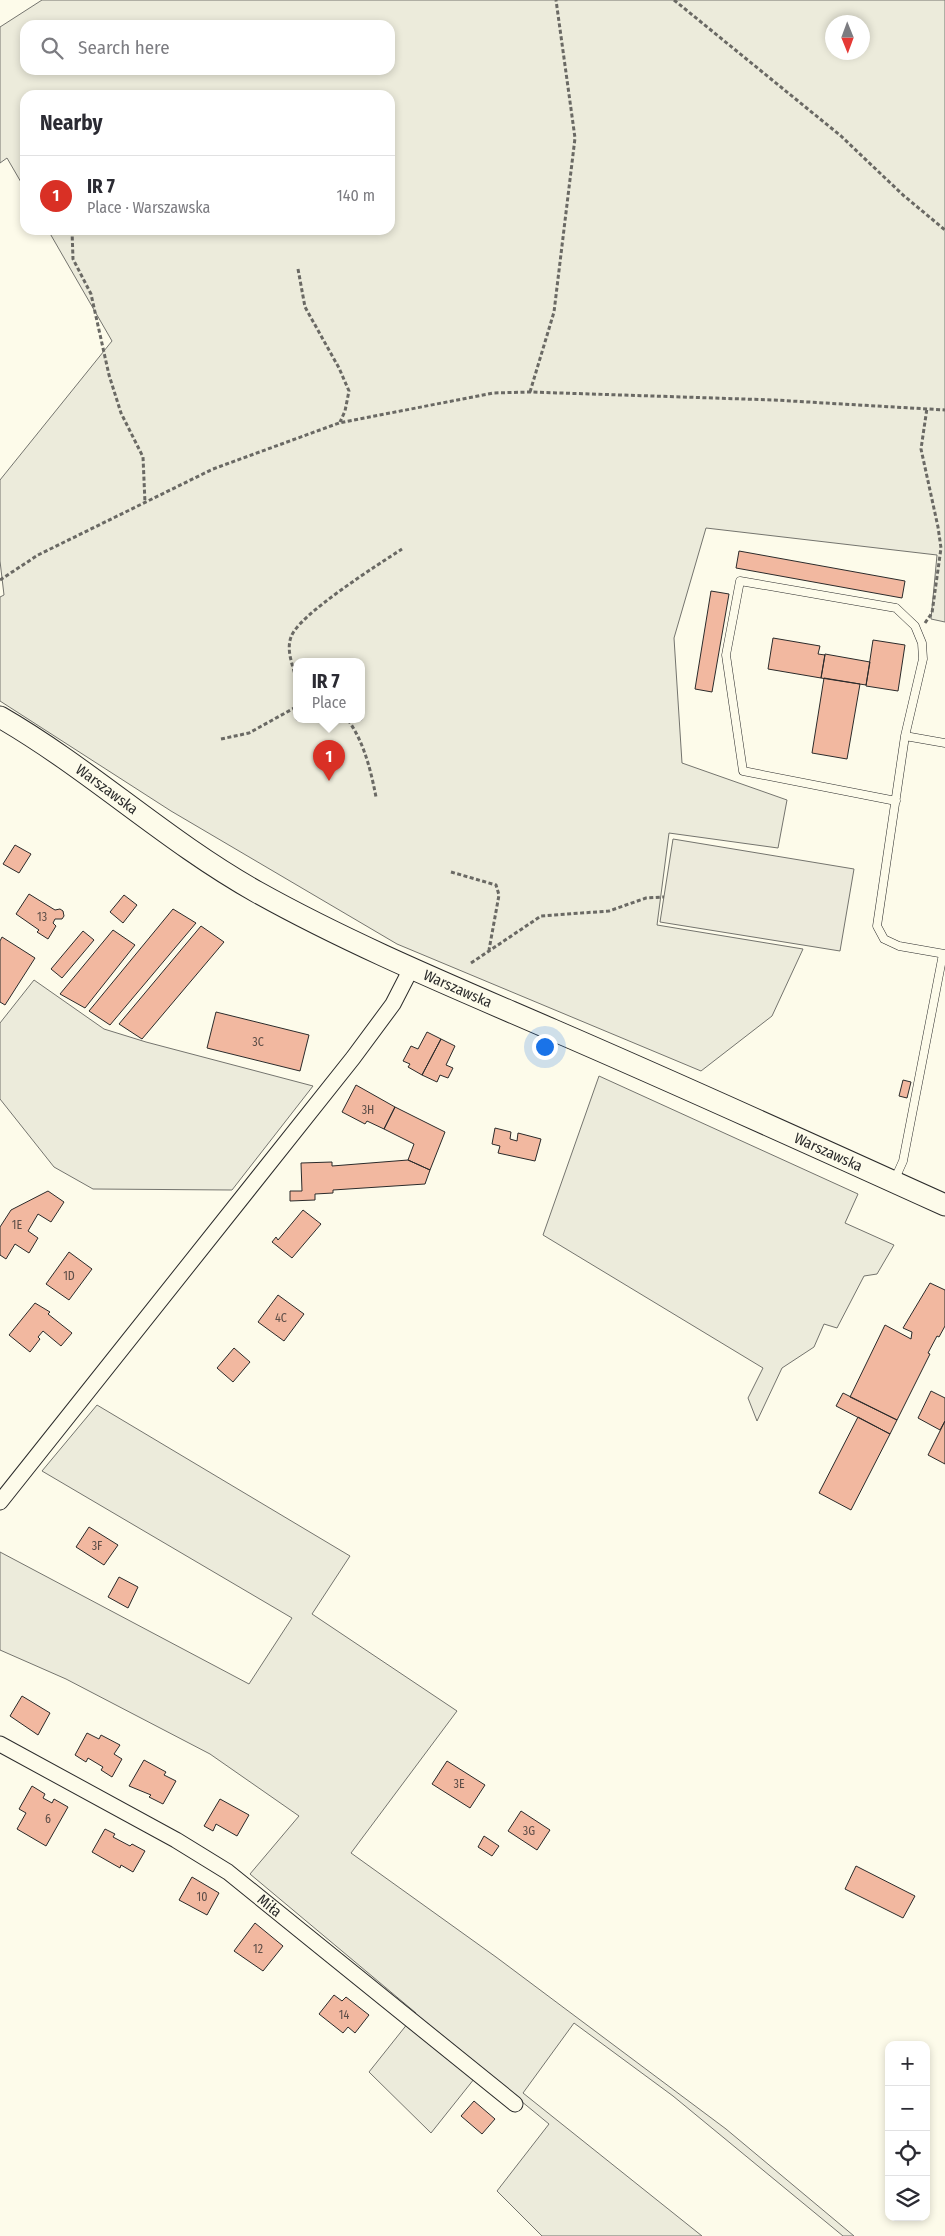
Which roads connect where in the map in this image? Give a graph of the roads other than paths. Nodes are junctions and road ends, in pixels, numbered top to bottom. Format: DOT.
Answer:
graph roads {
  1 [pos="0,717"];
  2 [pos="905,736"];
  3 [pos="945,743"];
  4 [pos="896,801"];
  5 [pos="944,954"];
  6 [pos="412,967"];
  7 [pos="894,1181"];
  8 [pos="945,1205"];
  9 [pos="0,1502"];
  10 [pos="0,1744"];
  11 [pos="515,2104"];
  1 -- 6 [label="main road, Warszawska"];
  2 -- 3 [label="lane"];
  2 -- 4 [label="lane"];
  2 -- 4 [label="lane"];
  4 -- 5 [label="lane"];
  5 -- 7 [label="lane"];
  6 -- 7 [label="main road, Warszawska"];
  6 -- 9 [label="street"];
  7 -- 8 [label="main road, Warszawska"];
  10 -- 11 [label="street, Miła"];
}
